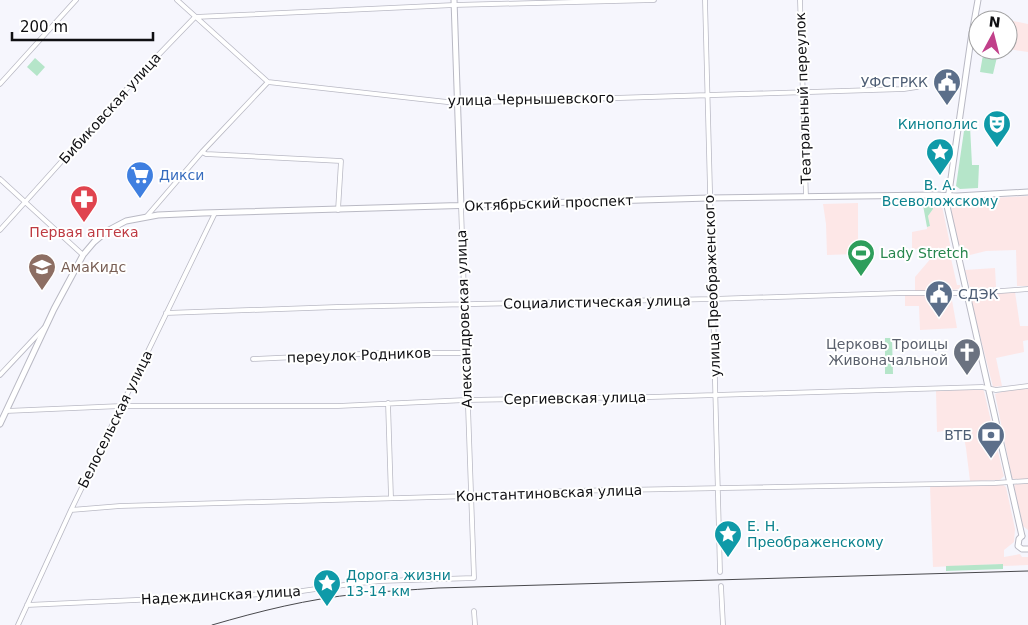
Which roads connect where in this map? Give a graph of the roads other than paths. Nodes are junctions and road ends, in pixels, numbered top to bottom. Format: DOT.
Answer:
graph roads {
  1 [pos="76,0"];
  2 [pos="177,0"];
  3 [pos="654,0"];
  4 [pos="704,0"];
  5 [pos="800,0"];
  6 [pos="978,0"];
  7 [pos="454,2"];
  8 [pos="195,17"];
  9 [pos="268,82"];
  10 [pos="0,84"];
  11 [pos="916,87"];
  12 [pos="804,91"];
  13 [pos="706,94"];
  14 [pos="456,103"];
  15 [pos="202,152"];
  16 [pos="0,179"];
  17 [pos="1028,192"];
  18 [pos="948,195"];
  19 [pos="806,197"];
  20 [pos="709,198"];
  21 [pos="25,203"];
  22 [pos="461,206"];
  23 [pos="338,210"];
  24 [pos="215,213"];
  25 [pos="147,217"];
  26 [pos="0,230"];
  27 [pos="83,255"];
  28 [pos="1028,289"];
  29 [pos="966,292"];
  30 [pos="713,299"];
  31 [pos="464,305"];
  32 [pos="166,314"];
  33 [pos="47,325"];
  34 [pos="465,353"];
  35 [pos="253,358"];
  36 [pos="0,375"];
  37 [pos="1028,386"];
  38 [pos="988,388"];
  39 [pos="716,395"];
  40 [pos="466,400"];
  41 [pos="388,404"];
  42 [pos="122,406"];
  43 [pos="6,411"];
  44 [pos="0,424"];
  45 [pos="1028,481"];
  46 [pos="1009,482"];
  47 [pos="718,488"];
  48 [pos="470,496"];
  49 [pos="391,498"];
  50 [pos="71,510"];
  51 [pos="1025,536"];
  52 [pos="1028,549"];
  53 [pos="720,572"];
  54 [pos="474,578"];
  55 [pos="721,586"];
  56 [pos="27,605"];
  57 [pos="474,610"];
  58 [pos="18,625"];
  59 [pos="475,625"];
  60 [pos="723,625"];
  1 -- 10 [label="street"];
  2 -- 8 [label="street"];
  3 -- 7 [label="street"];
  4 -- 13 [label="street, улица Преображенского"];
  5 -- 12 [label="street, Театральный переулок"];
  6 -- 18 [label="street"];
  7 -- 8 [label="street"];
  7 -- 14 [label="street, Александровская улица"];
  8 -- 9 [label="street"];
  8 -- 21 [label="street, Бибиковская улица"];
  9 -- 14 [label="street, улица Чернышевского"];
  9 -- 15 [label="street"];
  11 -- 12 [label="street, улица Чернышевского"];
  12 -- 13 [label="street, улица Чернышевского"];
  12 -- 19 [label="street, Театральный переулок"];
  13 -- 14 [label="street, улица Чернышевского"];
  13 -- 20 [label="street, улица Преображенского"];
  14 -- 22 [label="street, Александровская улица"];
  15 -- 23 [label="street"];
  15 -- 25 [label="street"];
  16 -- 21 [label="street"];
  17 -- 18 [label="street, Октябрьский проспект"];
  18 -- 19 [label="street, Октябрьский проспект"];
  18 -- 29 [label="street"];
  19 -- 20 [label="street, Октябрьский проспект"];
  20 -- 22 [label="street, Октябрьский проспект"];
  20 -- 30 [label="street, улица Преображенского"];
  21 -- 26 [label="street, Бибиковская улица"];
  21 -- 27 [label="street"];
  22 -- 23 [label="street, Октябрьский проспект"];
  22 -- 31 [label="street, Александровская улица"];
  23 -- 24 [label="street, Октябрьский проспект"];
  24 -- 25 [label="street, Октябрьский проспект"];
  24 -- 32 [label="street, Белосельская улица"];
  25 -- 27 [label="street, Октябрьский проспект"];
  27 -- 33 [label="street, Октябрьский проспект"];
  28 -- 29 [label="street, Социалистическая улица"];
  29 -- 30 [label="street, Социалистическая улица"];
  29 -- 38 [label="street"];
  30 -- 31 [label="street, Социалистическая улица"];
  30 -- 39 [label="street, улица Преображенского"];
  31 -- 32 [label="street, Социалистическая улица"];
  31 -- 34 [label="street, Александровская улица"];
  32 -- 42 [label="street, Белосельская улица"];
  33 -- 36 [label="street"];
  33 -- 43 [label="street, Октябрьский проспект"];
  34 -- 35 [label="street, переулок Родников"];
  34 -- 40 [label="street, Александровская улица"];
  37 -- 38 [label="street, Сергиевская улица"];
  38 -- 39 [label="street, Сергиевская улица"];
  38 -- 46 [label="street"];
  39 -- 40 [label="street, Сергиевская улица"];
  39 -- 47 [label="street, улица Преображенского"];
  40 -- 41 [label="street, Сергиевская улица"];
  40 -- 48 [label="street, Александровская улица"];
  41 -- 42 [label="street, Сергиевская улица"];
  41 -- 49 [label="street"];
  42 -- 43 [label="street, Сергиевская улица"];
  42 -- 50 [label="street, Белосельская улица"];
  43 -- 44 [label="street, Октябрьский проспект"];
  45 -- 46 [label="street, Константиновская улица"];
  46 -- 47 [label="street, Константиновская улица"];
  46 -- 51 [label="street"];
  47 -- 48 [label="street, Константиновская улица"];
  47 -- 53 [label="street, улица Преображенского"];
  48 -- 49 [label="street, Константиновская улица"];
  48 -- 54 [label="street, Александровская улица"];
  49 -- 50 [label="street, Константиновская улица"];
  50 -- 56 [label="street, Белосельская улица"];
  51 -- 52 [label="street"];
  54 -- 56 [label="street, Надеждинская улица"];
  55 -- 60 [label="street"];
  56 -- 58 [label="street, Белосельская улица"];
  57 -- 59 [label="street"];
}
